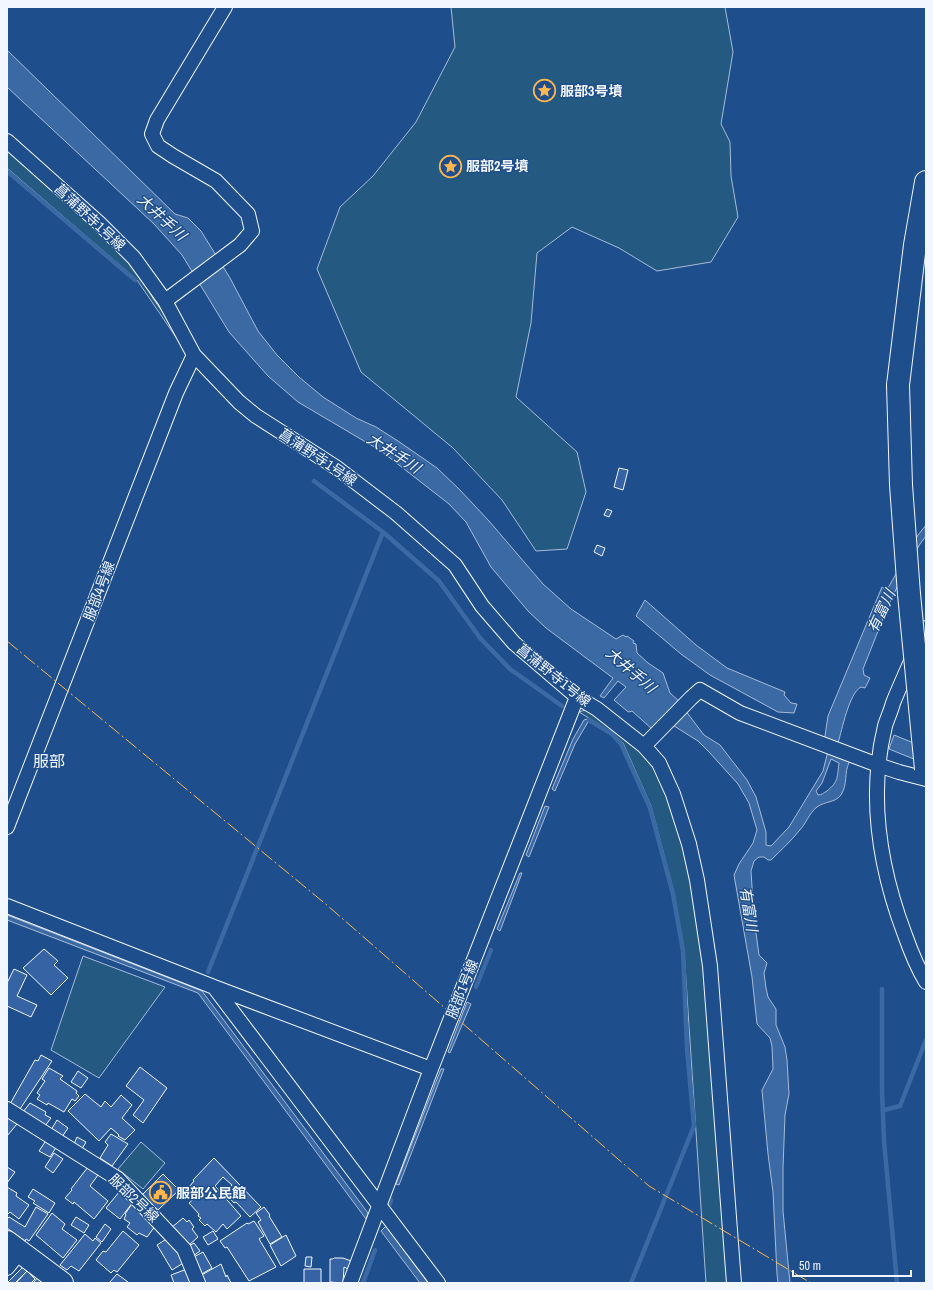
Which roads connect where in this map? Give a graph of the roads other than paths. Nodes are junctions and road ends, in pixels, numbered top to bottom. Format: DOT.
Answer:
graph roads {
  1 [pos="225,7"];
  2 [pos="7,141"];
  3 [pos="926,182"];
  4 [pos="926,230"];
  5 [pos="165,301"];
  6 [pos="194,355"];
  7 [pos="903,384"];
  8 [pos="926,628"];
  9 [pos="926,671"];
  10 [pos="577,697"];
  11 [pos="647,743"];
  12 [pos="873,763"];
  13 [pos="926,769"];
  14 [pos="926,779"];
  15 [pos="7,827"];
  16 [pos="7,906"];
  17 [pos="926,982"];
  18 [pos="214,987"];
  19 [pos="431,1069"];
  20 [pos="7,1109"];
  21 [pos="379,1204"];
  22 [pos="12,1254"];
  23 [pos="62,1283"];
  24 [pos="198,1283"];
  25 [pos="350,1283"];
  26 [pos="438,1283"];
  27 [pos="734,1283"];
  1 -- 5 [label="street"];
  2 -- 5 [label="street, 菖蒲野寺1号線"];
  3 -- 7 [label="main road"];
  4 -- 7 [label="main road"];
  5 -- 6 [label="street, 菖蒲野寺1号線"];
  6 -- 10 [label="street, 菖蒲野寺1号線"];
  6 -- 15 [label="street, 服部4号線"];
  7 -- 9 [label="main road"];
  7 -- 13 [label="main road, bridge"];
  8 -- 12 [label="street"];
  10 -- 11 [label="street, 菖蒲野寺1号線"];
  10 -- 19 [label="street, 服部1号線"];
  11 -- 12 [label="street"];
  11 -- 27 [label="street, 菖蒲野寺1号線"];
  12 -- 14 [label="street"];
  12 -- 17 [label="street"];
  16 -- 18 [label="street"];
  18 -- 19 [label="street"];
  18 -- 21 [label="street"];
  19 -- 21 [label="street, 服部1号線"];
  20 -- 24 [label="street, 服部2号線"];
  21 -- 25 [label="street, 服部1号線"];
  21 -- 26 [label="street"];
  22 -- 23 [label="main road"];
}
